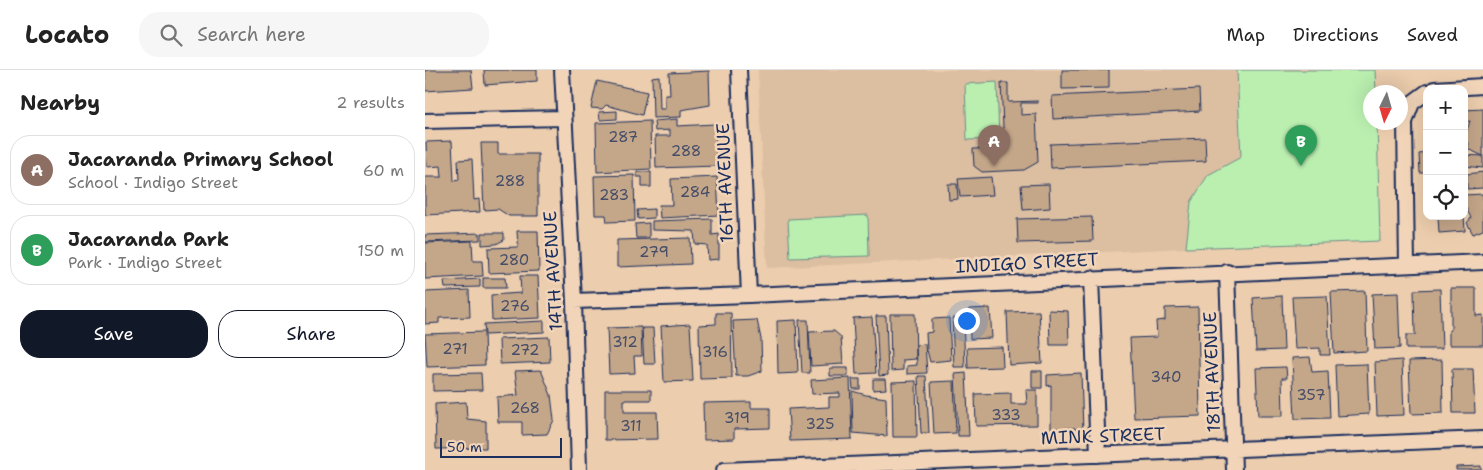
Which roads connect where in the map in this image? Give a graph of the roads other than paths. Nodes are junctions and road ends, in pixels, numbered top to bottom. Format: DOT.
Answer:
graph roads {
  1 [pos="562,70"];
  2 [pos="739,70"];
  3 [pos="1483,86"];
  4 [pos="1468,87"];
  5 [pos="1423,95"];
  6 [pos="564,118"];
  7 [pos="425,121"];
  8 [pos="1483,262"];
  9 [pos="1407,265"];
  10 [pos="1227,272"];
  11 [pos="1091,278"];
  12 [pos="749,294"];
  13 [pos="574,301"];
  14 [pos="1483,439"];
  15 [pos="1233,450"];
  16 [pos="1099,455"];
  17 [pos="579,470"];
  18 [pos="724,470"];
  19 [pos="1234,470"];
  1 -- 6 [label="street, 14TH AVENUE"];
  2 -- 12 [label="street, 16TH AVENUE"];
  3 -- 4 [label="street"];
  5 -- 9 [label="street"];
  6 -- 7 [label="street"];
  6 -- 13 [label="street, 14TH AVENUE"];
  8 -- 9 [label="street, INDIGO STREET"];
  9 -- 10 [label="street, INDIGO STREET"];
  10 -- 11 [label="street, INDIGO STREET"];
  10 -- 15 [label="street, 18TH AVENUE"];
  11 -- 12 [label="street, INDIGO STREET"];
  11 -- 16 [label="street"];
  12 -- 13 [label="street, INDIGO STREET"];
  13 -- 17 [label="street, 14TH AVENUE"];
  14 -- 15 [label="street, MINK STREET"];
  15 -- 16 [label="street, MINK STREET"];
  15 -- 19 [label="street, 18TH AVENUE"];
  16 -- 18 [label="street, MINK STREET"];
}
